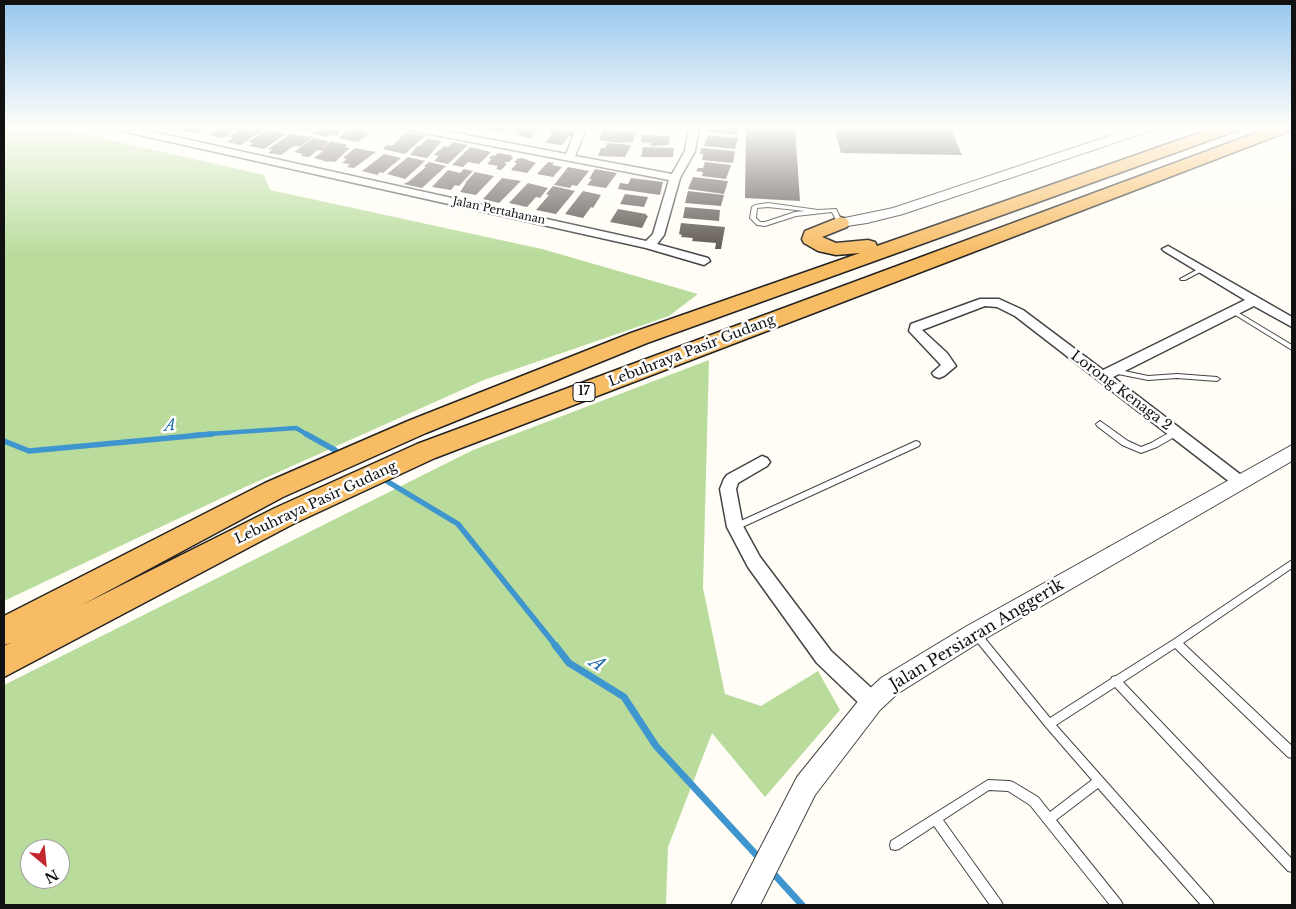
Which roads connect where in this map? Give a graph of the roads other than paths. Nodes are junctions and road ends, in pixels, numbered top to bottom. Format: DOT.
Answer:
graph roads {
  1 [pos="319,169"];
  2 [pos="630,169"];
  3 [pos="680,169"];
  4 [pos="1022,169"];
  5 [pos="1113,169"];
  6 [pos="1175,169"];
  7 [pos="675,178"];
  8 [pos="816,211"];
  9 [pos="840,223"];
  10 [pos="951,227"];
  11 [pos="650,244"];
  12 [pos="1168,249"];
  13 [pos="704,261"];
  14 [pos="1202,269"];
  15 [pos="1183,278"];
  16 [pos="1254,300"];
  17 [pos="1234,312"];
  18 [pos="1292,323"];
  19 [pos="1292,348"];
  20 [pos="1115,371"];
  21 [pos="939,373"];
  22 [pos="1102,377"];
  23 [pos="1216,379"];
  24 [pos="1100,424"];
  25 [pos="1175,432"];
  26 [pos="916,444"];
  27 [pos="1292,452"];
  28 [pos="762,462"];
  29 [pos="1240,482"];
  30 [pos="735,527"];
  31 [pos="1292,564"];
  32 [pos="4,631"];
  33 [pos="975,633"];
  34 [pos="1176,643"];
  35 [pos="4,662"];
  36 [pos="1115,680"];
  37 [pos="872,702"];
  38 [pos="1049,724"];
  39 [pos="1292,753"];
  40 [pos="1099,781"];
  41 [pos="1049,819"];
  42 [pos="935,820"];
  43 [pos="895,845"];
  44 [pos="1292,867"];
  45 [pos="745,905"];
  46 [pos="997,905"];
  47 [pos="1117,905"];
  48 [pos="1208,905"];
  1 -- 11 [label="street, Jalan Pertahanan"];
  2 -- 7 [label="street"];
  3 -- 7 [label="street"];
  4 -- 9 [label="street"];
  5 -- 10 [label="highway, Lebuhraya Pasir Gudang / 17"];
  6 -- 35 [label="highway, Lebuhraya Pasir Gudang / 17"];
  7 -- 11 [label="street"];
  8 -- 8 [label="lane"];
  8 -- 9 [label="lane"];
  9 -- 10 [label="highway"];
  10 -- 32 [label="highway, Lebuhraya Pasir Gudang / 17"];
  11 -- 13 [label="street, Jalan Pertahanan"];
  12 -- 14 [label="street"];
  14 -- 15 [label="lane"];
  14 -- 16 [label="street"];
  16 -- 17 [label="street"];
  16 -- 18 [label="street"];
  17 -- 19 [label="lane"];
  17 -- 20 [label="street"];
  20 -- 22 [label="street"];
  20 -- 23 [label="lane"];
  21 -- 22 [label="street, Lorong Kenaga 2"];
  22 -- 25 [label="street, Lorong Kenaga 2"];
  24 -- 25 [label="lane"];
  25 -- 29 [label="street, Lorong Kenaga 2"];
  26 -- 30 [label="lane"];
  27 -- 29 [label="street, Jalan Persiaran Anggerik"];
  28 -- 30 [label="street"];
  29 -- 33 [label="street, Jalan Persiaran Anggerik"];
  30 -- 37 [label="street"];
  31 -- 34 [label="lane"];
  33 -- 37 [label="street, Jalan Persiaran Anggerik"];
  33 -- 38 [label="lane"];
  34 -- 36 [label="lane"];
  34 -- 39 [label="lane"];
  36 -- 38 [label="lane"];
  36 -- 44 [label="lane"];
  37 -- 45 [label="street, Jalan Persiaran Anggerik"];
  38 -- 40 [label="lane"];
  40 -- 41 [label="lane"];
  40 -- 48 [label="lane"];
  41 -- 42 [label="lane"];
  41 -- 47 [label="lane"];
  42 -- 43 [label="lane"];
  42 -- 46 [label="lane"];
}
